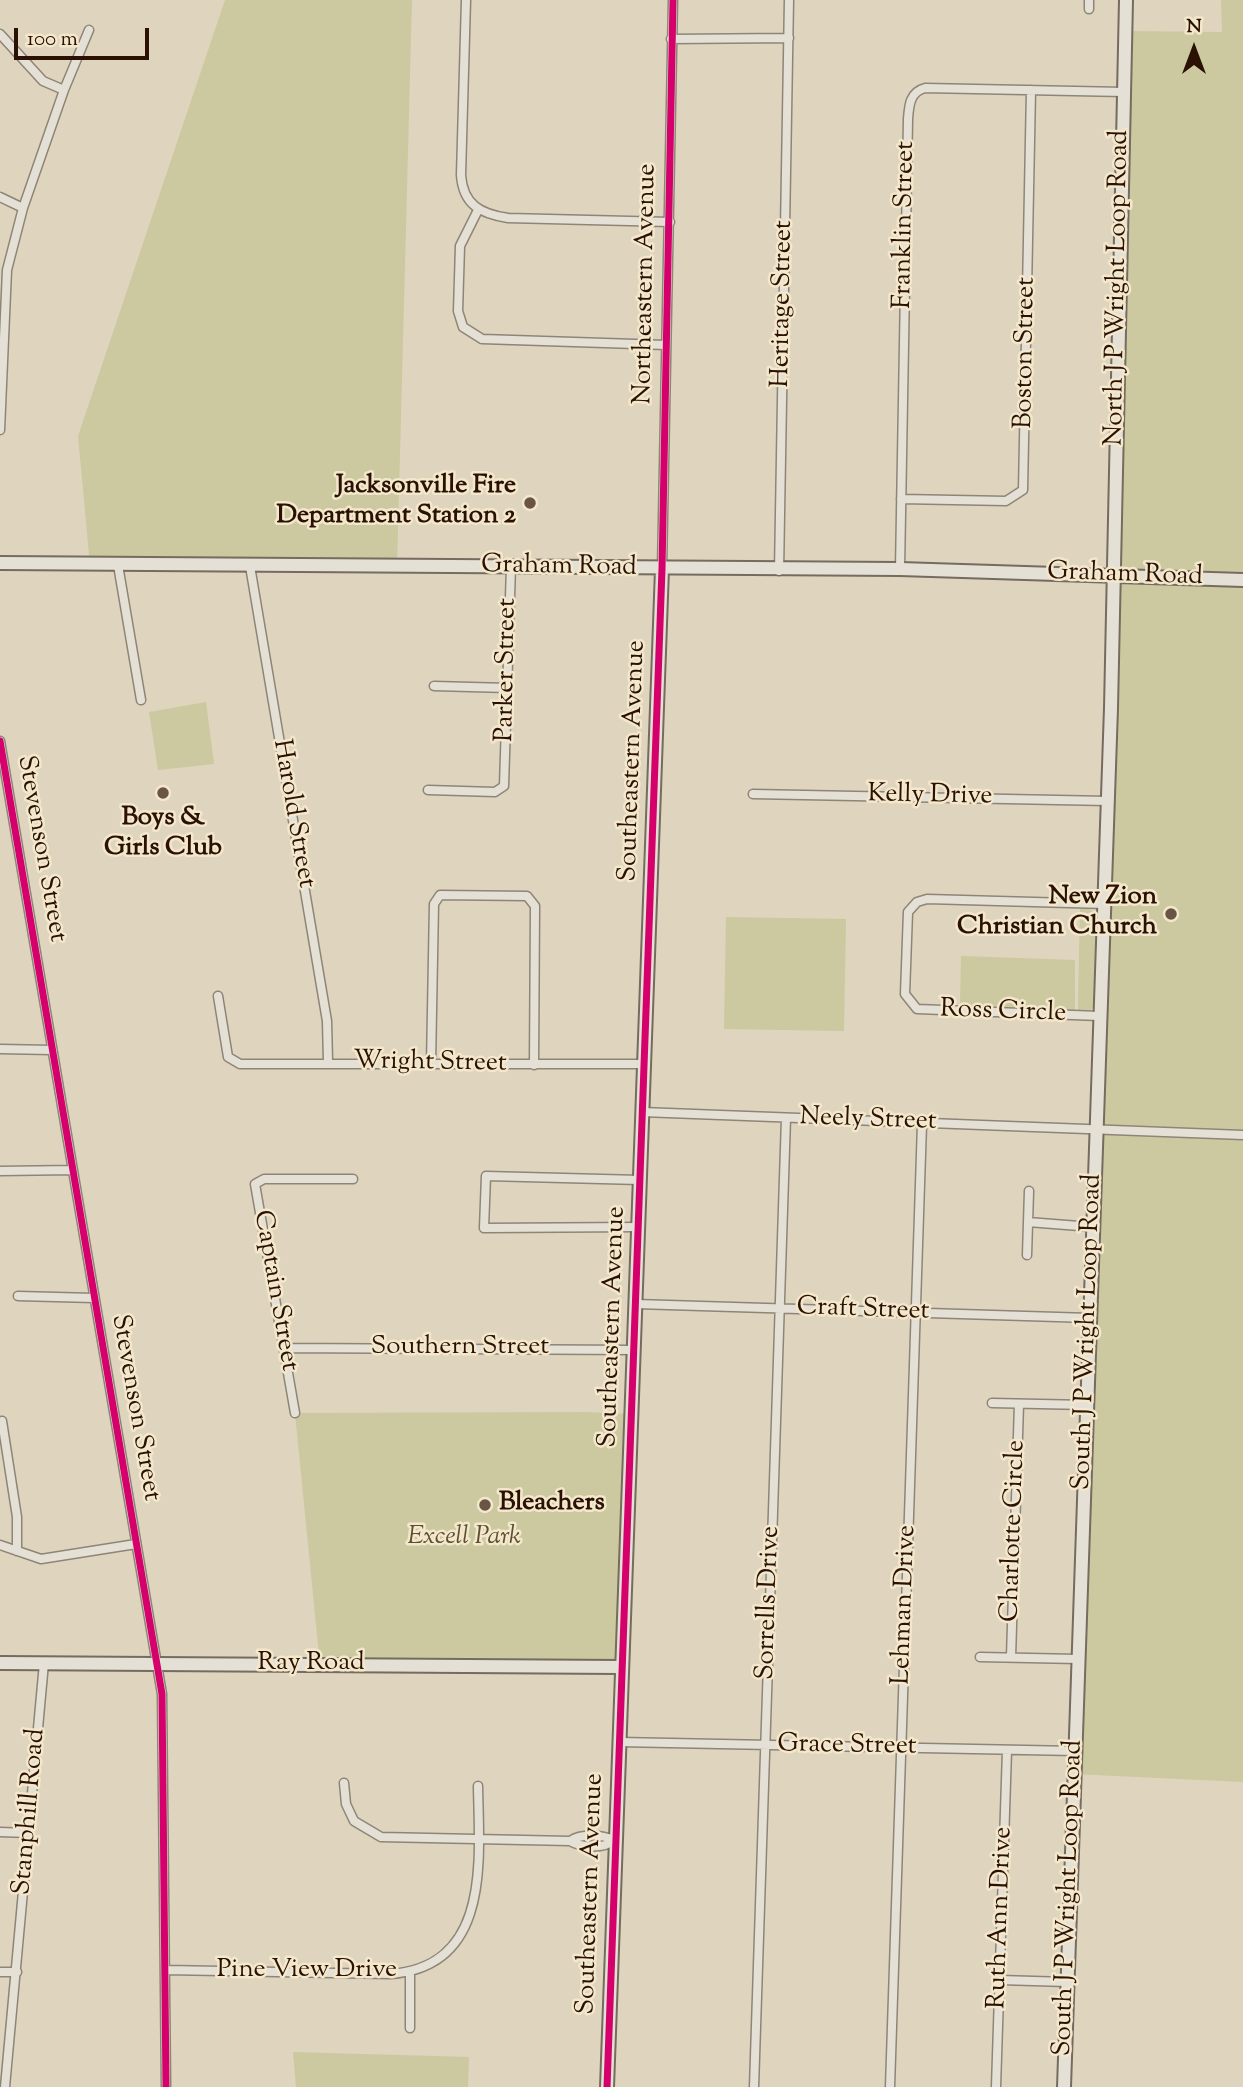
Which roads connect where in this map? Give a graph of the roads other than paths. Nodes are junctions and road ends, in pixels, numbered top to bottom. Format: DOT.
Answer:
graph roads {
  1 [pos="466,0"];
  2 [pos="673,0"];
  3 [pos="789,0"];
  4 [pos="1126,0"];
  5 [pos="89,30"];
  6 [pos="0,34"];
  7 [pos="671,38"];
  8 [pos="789,38"];
  9 [pos="64,90"];
  10 [pos="1031,90"];
  11 [pos="1124,92"];
  12 [pos="0,197"];
  13 [pos="23,208"];
  14 [pos="478,210"];
  15 [pos="670,222"];
  16 [pos="666,345"];
  17 [pos="0,430"];
  18 [pos="901,499"];
  19 [pos="0,563"];
  20 [pos="118,565"];
  21 [pos="250,566"];
  22 [pos="510,566"];
  23 [pos="663,569"];
  24 [pos="900,569"];
  25 [pos="779,570"];
  26 [pos="1114,576"];
  27 [pos="1243,579"];
  28 [pos="434,686"];
  29 [pos="508,688"];
  30 [pos="141,700"];
  31 [pos="0,741"];
  32 [pos="428,790"];
  33 [pos="753,794"];
  34 [pos="1108,801"];
  35 [pos="1105,904"];
  36 [pos="218,996"];
  37 [pos="1099,1016"];
  38 [pos="0,1049"];
  39 [pos="52,1050"];
  40 [pos="328,1062"];
  41 [pos="431,1064"];
  42 [pos="644,1064"];
  43 [pos="534,1065"];
  44 [pos="642,1112"];
  45 [pos="786,1118"];
  46 [pos="922,1124"];
  47 [pos="1094,1130"];
  48 [pos="1243,1135"];
  49 [pos="73,1170"];
  50 [pos="0,1171"];
  51 [pos="353,1179"];
  52 [pos="640,1180"];
  53 [pos="1029,1191"];
  54 [pos="1028,1222"];
  55 [pos="639,1227"];
  56 [pos="1092,1227"];
  57 [pos="1027,1255"];
  58 [pos="18,1296"];
  59 [pos="94,1298"];
  60 [pos="636,1304"];
  61 [pos="780,1309"];
  62 [pos="915,1313"];
  63 [pos="1090,1318"];
  64 [pos="285,1348"];
  65 [pos="635,1350"];
  66 [pos="992,1403"];
  67 [pos="1019,1404"];
  68 [pos="1087,1405"];
  69 [pos="295,1413"];
  70 [pos="2,1421"];
  71 [pos="136,1544"];
  72 [pos="0,1545"];
  73 [pos="17,1551"];
  74 [pos="980,1657"];
  75 [pos="1011,1657"];
  76 [pos="1078,1659"];
  77 [pos="0,1662"];
  78 [pos="44,1663"];
  79 [pos="156,1664"];
  80 [pos="621,1667"];
  81 [pos="619,1742"];
  82 [pos="765,1745"];
  83 [pos="901,1748"];
  84 [pos="1007,1750"];
  85 [pos="1075,1751"];
  86 [pos="344,1783"];
  87 [pos="478,1786"];
  88 [pos="0,1832"];
  89 [pos="29,1833"];
  90 [pos="479,1838"];
  91 [pos="615,1840"];
  92 [pos="164,1970"];
  93 [pos="0,1972"];
  94 [pos="17,1972"];
  95 [pos="410,1973"];
  96 [pos="1000,1980"];
  97 [pos="1067,1982"];
  98 [pos="410,2028"];
  99 [pos="5,2087"];
  100 [pos="166,2087"];
  101 [pos="607,2087"];
  102 [pos="754,2087"];
  103 [pos="890,2087"];
  104 [pos="996,2087"];
  105 [pos="1064,2087"];
  1 -- 14 [label="street"];
  2 -- 7 [label="street, Northeastern Avenue"];
  3 -- 8 [label="street, Heritage Street"];
  4 -- 11 [label="main road, North J P Wright Loop Road"];
  5 -- 9 [label="street"];
  6 -- 9 [label="street"];
  7 -- 8 [label="street"];
  7 -- 15 [label="street, Northeastern Avenue"];
  8 -- 25 [label="street, Heritage Street"];
  9 -- 13 [label="street"];
  10 -- 11 [label="street, Franklin Street"];
  10 -- 18 [label="street, Franklin Street"];
  10 -- 18 [label="street, Boston Street"];
  11 -- 26 [label="main road, North J P Wright Loop Road"];
  12 -- 13 [label="street"];
  13 -- 17 [label="street"];
  14 -- 15 [label="street"];
  14 -- 16 [label="street"];
  15 -- 16 [label="street, Northeastern Avenue"];
  16 -- 23 [label="street, Northeastern Avenue"];
  18 -- 24 [label="street, Franklin Street"];
  19 -- 20 [label="main road, Graham Road"];
  20 -- 21 [label="main road, Graham Road"];
  20 -- 30 [label="street"];
  21 -- 22 [label="main road, Graham Road"];
  21 -- 40 [label="street, Harold Street"];
  22 -- 23 [label="main road, Graham Road"];
  22 -- 29 [label="street, Parker Street"];
  23 -- 25 [label="main road, Graham Road"];
  23 -- 42 [label="main road, Southeastern Avenue"];
  24 -- 25 [label="main road, Graham Road"];
  24 -- 26 [label="main road, Graham Road"];
  26 -- 27 [label="main road, Graham Road"];
  26 -- 34 [label="main road, South J P Wright Loop Road"];
  28 -- 29 [label="street"];
  29 -- 32 [label="street, Parker Street"];
  31 -- 39 [label="street, Stevenson Street"];
  33 -- 34 [label="street, Kelly Drive"];
  34 -- 35 [label="main road, South J P Wright Loop Road"];
  35 -- 37 [label="main road, South J P Wright Loop Road"];
  35 -- 37 [label="street, Ross Circle"];
  36 -- 40 [label="street, Wright Street"];
  37 -- 47 [label="main road, South J P Wright Loop Road"];
  38 -- 39 [label="street"];
  39 -- 49 [label="street, Stevenson Street"];
  40 -- 41 [label="street, Wright Street"];
  41 -- 43 [label="street, Wright Street"];
  41 -- 43 [label="street"];
  42 -- 43 [label="street, Wright Street"];
  42 -- 44 [label="main road, Southeastern Avenue"];
  44 -- 45 [label="street, Neely Street"];
  44 -- 52 [label="main road, Southeastern Avenue"];
  45 -- 46 [label="street, Neely Street"];
  45 -- 61 [label="street, Sorrells Drive"];
  46 -- 47 [label="street, Neely Street"];
  46 -- 62 [label="street, Lehman Drive"];
  47 -- 48 [label="street, Neely Street"];
  47 -- 56 [label="main road, South J P Wright Loop Road"];
  49 -- 50 [label="street"];
  49 -- 59 [label="street, Stevenson Street"];
  51 -- 64 [label="street, Captain Street"];
  52 -- 55 [label="main road, Southeastern Avenue"];
  52 -- 55 [label="street"];
  53 -- 54 [label="street"];
  54 -- 56 [label="street"];
  54 -- 57 [label="street"];
  55 -- 60 [label="main road, Southeastern Avenue"];
  56 -- 63 [label="main road, South J P Wright Loop Road"];
  58 -- 59 [label="street"];
  59 -- 71 [label="street, Stevenson Street"];
  60 -- 61 [label="street, Craft Street"];
  60 -- 65 [label="main road, Southeastern Avenue"];
  61 -- 62 [label="street, Craft Street"];
  61 -- 82 [label="street, Sorrells Drive"];
  62 -- 63 [label="street, Craft Street"];
  62 -- 83 [label="street, Lehman Drive"];
  63 -- 68 [label="main road, South J P Wright Loop Road"];
  64 -- 65 [label="street, Southern Street"];
  64 -- 69 [label="street, Captain Street"];
  65 -- 80 [label="main road, Southeastern Avenue"];
  66 -- 67 [label="street, Charlotte Circle"];
  67 -- 68 [label="street, Charlotte Circle"];
  67 -- 75 [label="street, Charlotte Circle"];
  68 -- 76 [label="main road, South J P Wright Loop Road"];
  70 -- 73 [label="street"];
  71 -- 73 [label="street"];
  71 -- 79 [label="street, Stevenson Street"];
  72 -- 73 [label="street"];
  74 -- 75 [label="street, Charlotte Circle"];
  75 -- 76 [label="street, Charlotte Circle"];
  76 -- 85 [label="main road, South J P Wright Loop Road"];
  77 -- 78 [label="main road, Ray Road"];
  78 -- 79 [label="main road, Ray Road"];
  78 -- 89 [label="street, Stanphill Road"];
  79 -- 80 [label="main road, Ray Road"];
  79 -- 92 [label="street, Stevenson Street"];
  80 -- 81 [label="main road, Southeastern Avenue"];
  81 -- 82 [label="street, Grace Street"];
  81 -- 91 [label="main road, Southeastern Avenue"];
  82 -- 83 [label="street, Grace Street"];
  82 -- 102 [label="street, Sorrells Drive"];
  83 -- 84 [label="street, Grace Street"];
  83 -- 103 [label="street, Lehman Drive"];
  84 -- 85 [label="street, Grace Street"];
  84 -- 96 [label="street, Ruth Ann Drive"];
  85 -- 97 [label="main road, South J P Wright Loop Road"];
  86 -- 90 [label="street"];
  87 -- 90 [label="street, Pine View Drive"];
  88 -- 89 [label="street"];
  89 -- 94 [label="street, Stanphill Road"];
  90 -- 91 [label="street"];
  90 -- 95 [label="street, Pine View Drive"];
  91 -- 101 [label="main road, Southeastern Avenue"];
  92 -- 95 [label="street, Pine View Drive"];
  92 -- 100 [label="street, Stevenson Street"];
  93 -- 94 [label="street"];
  94 -- 99 [label="street, Stanphill Road"];
  95 -- 98 [label="street"];
  96 -- 97 [label="street"];
  96 -- 104 [label="street, Ruth Ann Drive"];
  97 -- 105 [label="main road, South J P Wright Loop Road"];
}
